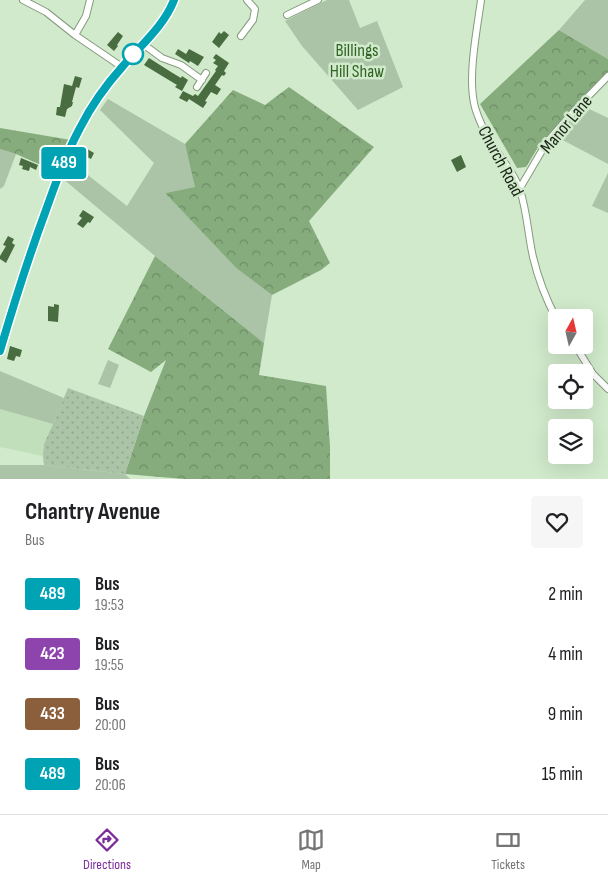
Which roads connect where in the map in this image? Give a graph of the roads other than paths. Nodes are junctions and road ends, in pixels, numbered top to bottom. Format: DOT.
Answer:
graph roads {
  1 [pos="23,0"];
  2 [pos="90,0"];
  3 [pos="174,0"];
  4 [pos="247,0"];
  5 [pos="318,0"];
  6 [pos="481,0"];
  7 [pos="287,15"];
  8 [pos="75,35"];
  9 [pos="241,36"];
  10 [pos="143,44"];
  11 [pos="122,67"];
  12 [pos="206,73"];
  13 [pos="608,76"];
  14 [pos="202,80"];
  15 [pos="197,87"];
  16 [pos="512,173"];
  17 [pos="528,175"];
  18 [pos="520,188"];
  19 [pos="552,309"];
  20 [pos="0,351"];
  21 [pos="581,354"];
  22 [pos="608,389"];
  1 -- 8 [label="street"];
  2 -- 8 [label="street"];
  3 -- 10 [label="street"];
  4 -- 9 [label="street"];
  5 -- 7 [label="street"];
  6 -- 16 [label="street, Church Road"];
  8 -- 11 [label="street"];
  10 -- 11 [label="street"];
  10 -- 14 [label="street"];
  11 -- 20 [label="street"];
  12 -- 14 [label="street"];
  13 -- 17 [label="street, Manor Lane"];
  14 -- 15 [label="street"];
  16 -- 17 [label="street"];
  16 -- 18 [label="street, Church Road"];
  17 -- 18 [label="street, Manor Lane"];
  18 -- 19 [label="street, Church Road"];
  21 -- 22 [label="street"];
}
